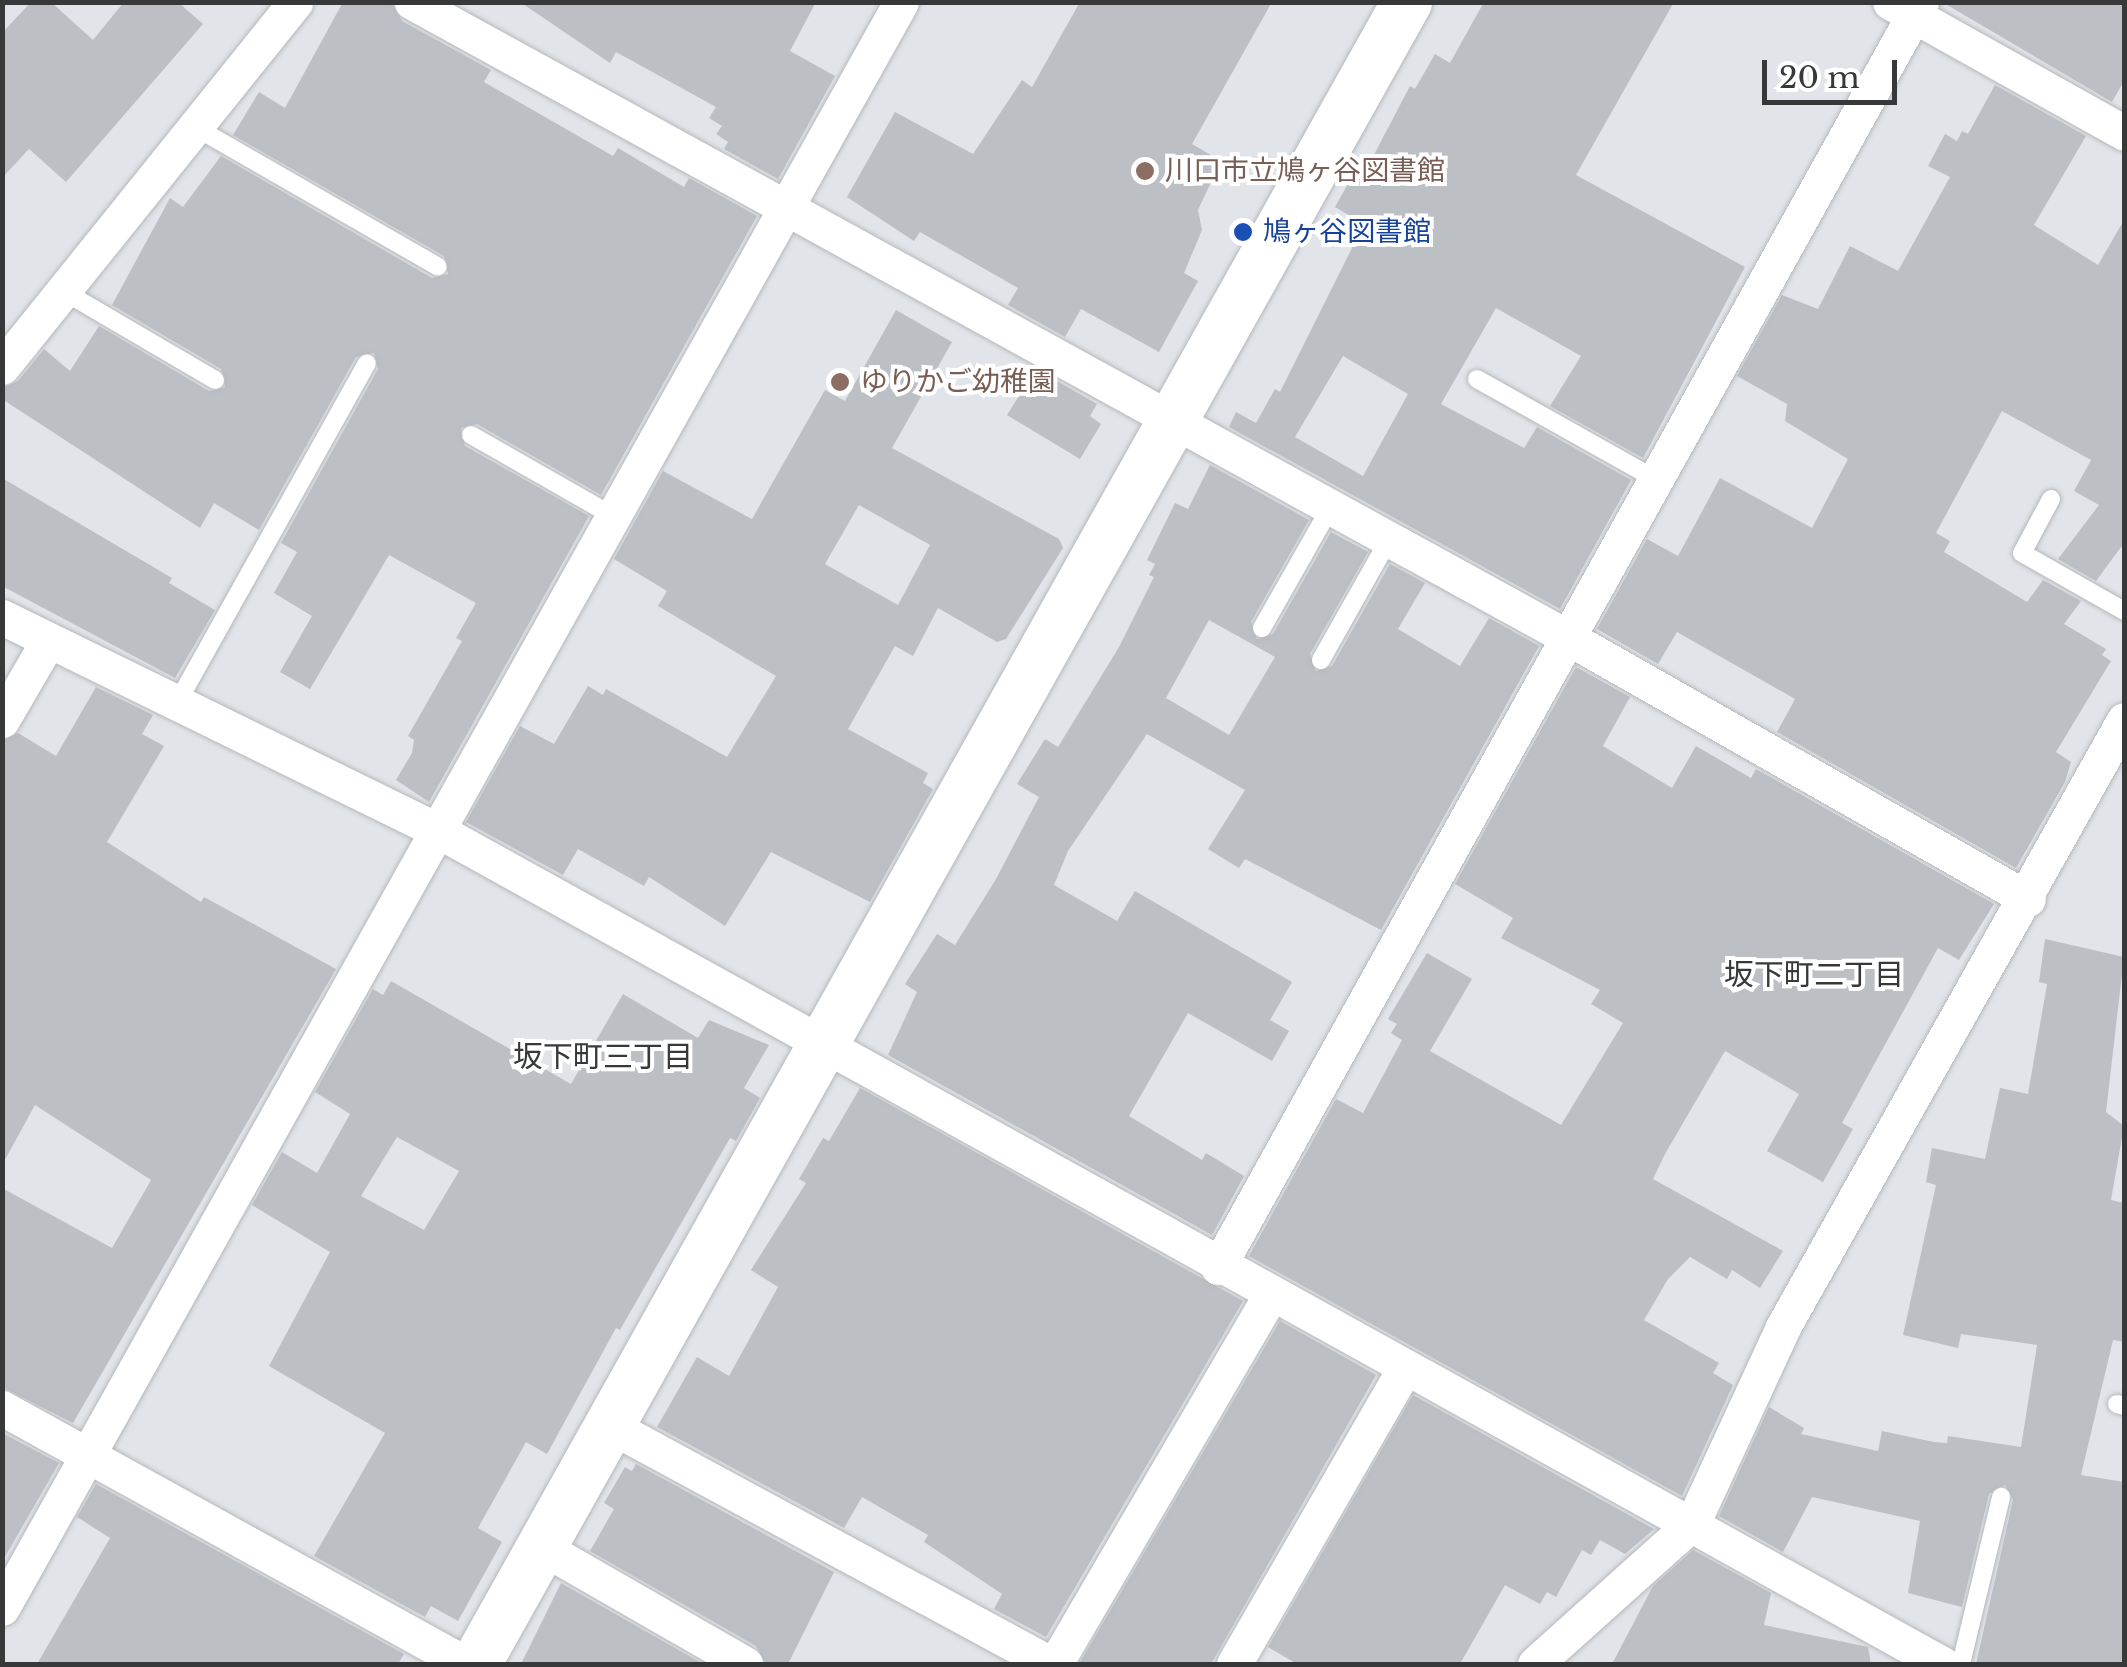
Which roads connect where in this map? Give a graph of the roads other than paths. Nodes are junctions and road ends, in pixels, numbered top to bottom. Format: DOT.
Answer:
graph roads {
  1 [pos="295,2"];
  2 [pos="412,2"];
  3 [pos="902,2"];
  4 [pos="1407,2"];
  5 [pos="1908,7"];
  6 [pos="195,127"];
  7 [pos="2124,133"];
  8 [pos="787,209"];
  9 [pos="438,267"];
  10 [pos="65,292"];
  11 [pos="367,362"];
  12 [pos="2,367"];
  13 [pos="1477,379"];
  14 [pos="215,380"];
  15 [pos="1172,425"];
  16 [pos="471,435"];
  17 [pos="1654,479"];
  18 [pos="2051,499"];
  19 [pos="1330,510"];
  20 [pos="615,517"];
  21 [pos="1388,541"];
  22 [pos="2124,611"];
  23 [pos="2,617"];
  24 [pos="1262,628"];
  25 [pos="1567,637"];
  26 [pos="48,640"];
  27 [pos="1320,660"];
  28 [pos="177,703"];
  29 [pos="2,720"];
  30 [pos="2124,720"];
  31 [pos="437,830"];
  32 [pos="2028,899"];
  33 [pos="828,1047"];
  34 [pos="1218,1267"];
  35 [pos="1270,1296"];
  36 [pos="1403,1371"];
  37 [pos="2,1408"];
  38 [pos="614,1428"];
  39 [pos="89,1455"];
  40 [pos="2001,1497"];
  41 [pos="1693,1522"];
  42 [pos="546,1549"];
  43 [pos="2,1608"];
  44 [pos="466,1664"];
  45 [pos="476,1664"];
  46 [pos="745,1664"];
  47 [pos="1053,1664"];
  48 [pos="1234,1664"];
  49 [pos="1535,1664"];
  50 [pos="1942,1664"];
  51 [pos="1961,1664"];
  1 -- 6 [label="street"];
  2 -- 8 [label="street"];
  3 -- 8 [label="street"];
  4 -- 15 [label="street"];
  5 -- 7 [label="street"];
  5 -- 17 [label="street"];
  6 -- 9 [label="lane"];
  6 -- 10 [label="street"];
  8 -- 15 [label="street"];
  8 -- 20 [label="street"];
  10 -- 12 [label="street"];
  10 -- 14 [label="lane"];
  11 -- 28 [label="lane"];
  13 -- 17 [label="lane"];
  15 -- 19 [label="street"];
  15 -- 33 [label="street"];
  16 -- 20 [label="lane"];
  17 -- 25 [label="street"];
  18 -- 22 [label="lane"];
  19 -- 21 [label="street"];
  19 -- 24 [label="lane"];
  20 -- 31 [label="street"];
  21 -- 25 [label="street"];
  21 -- 27 [label="lane"];
  23 -- 26 [label="street"];
  25 -- 32 [label="street"];
  25 -- 34 [label="street"];
  26 -- 28 [label="street"];
  26 -- 29 [label="street"];
  28 -- 31 [label="street"];
  30 -- 32 [label="street"];
  31 -- 33 [label="street"];
  31 -- 39 [label="street"];
  32 -- 41 [label="street"];
  33 -- 34 [label="street"];
  33 -- 38 [label="street"];
  34 -- 35 [label="street"];
  35 -- 36 [label="street"];
  35 -- 47 [label="street"];
  36 -- 41 [label="street"];
  36 -- 48 [label="street"];
  37 -- 39 [label="street"];
  38 -- 42 [label="street"];
  38 -- 47 [label="street"];
  39 -- 43 [label="street"];
  39 -- 44 [label="street"];
  40 -- 51 [label="lane"];
  41 -- 49 [label="street"];
  41 -- 50 [label="street"];
  42 -- 45 [label="street"];
  42 -- 46 [label="street"];
}
